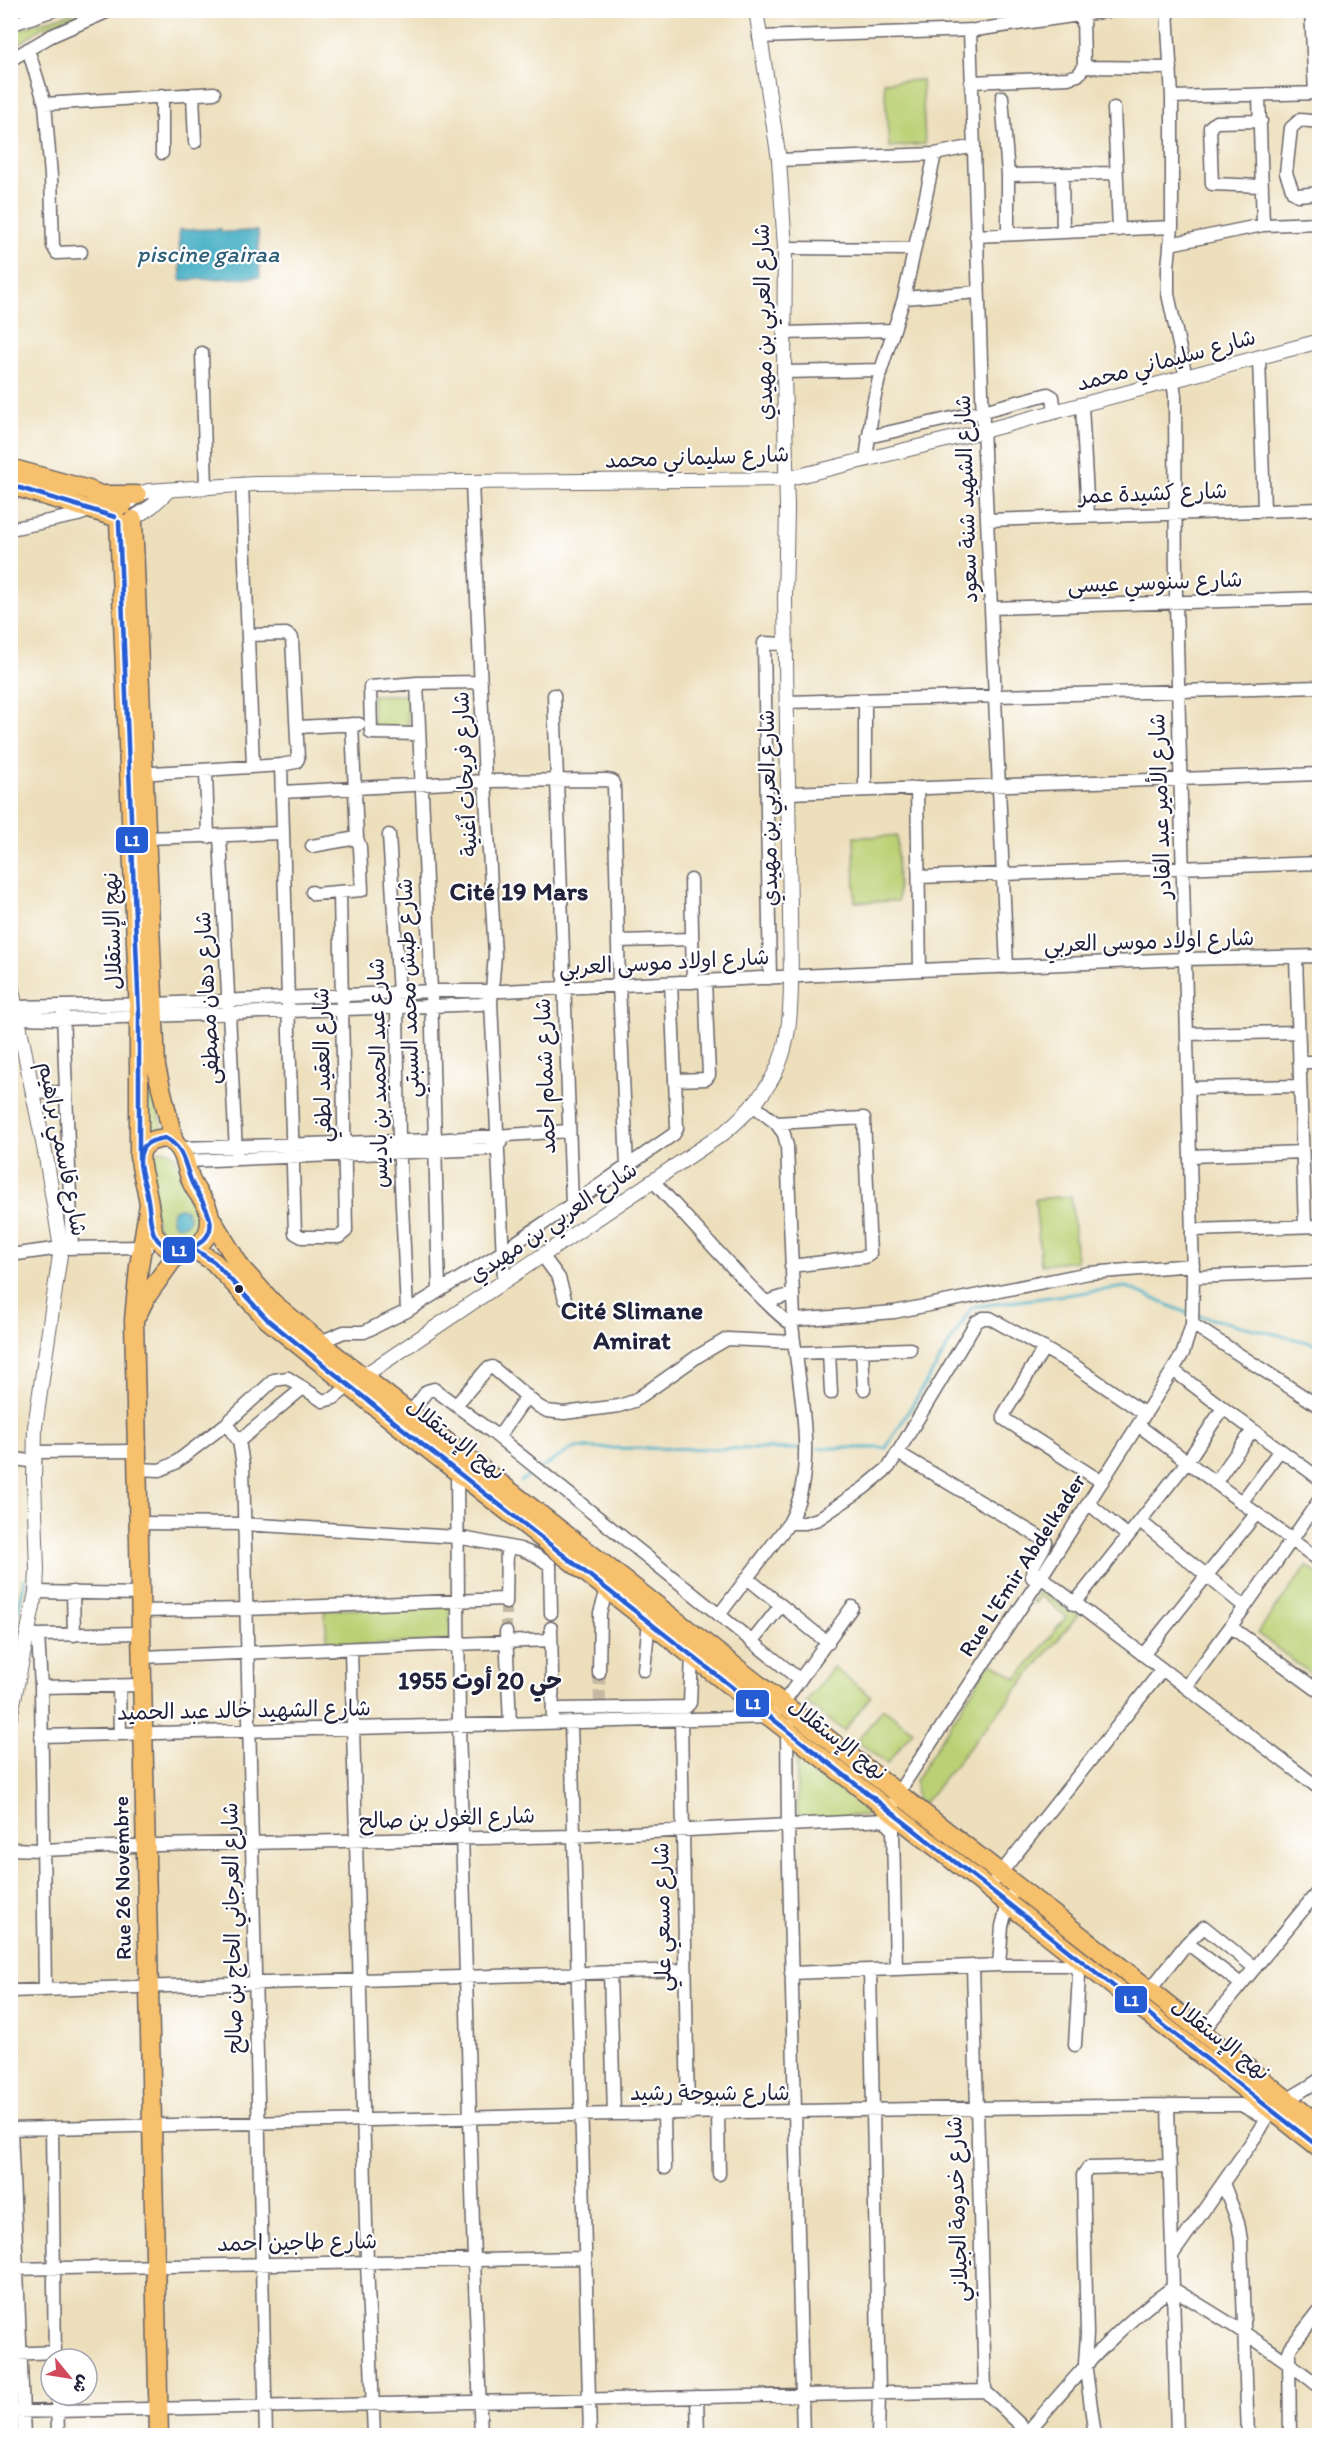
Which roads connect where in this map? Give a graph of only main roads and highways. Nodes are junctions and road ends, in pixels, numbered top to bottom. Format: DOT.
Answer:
graph roads {
  1 [pos="10,468"];
  2 [pos="10,485"];
  3 [pos="98,502"];
  4 [pos="127,512"];
  5 [pos="122,555"];
  6 [pos="138,774"];
  7 [pos="147,1010"];
  8 [pos="180,1150"];
  9 [pos="139,1158"];
  10 [pos="149,1204"];
  11 [pos="210,1217"];
  12 [pos="178,1248"];
  13 [pos="134,1320"];
  14 [pos="356,1380"];
  15 [pos="785,1717"];
  16 [pos="1001,1882"];
  17 [pos="1275,2109"];
  18 [pos="1320,2126"];
  19 [pos="1320,2148"];
  20 [pos="159,2436"];
  1 -- 3 [label="main road"];
  2 -- 3 [label="main road"];
  3 -- 4 [label="main road"];
  3 -- 4 [label="main road"];
  3 -- 5 [label="main road"];
  4 -- 5 [label="main road, نهج الإستقلال"];
  4 -- 6 [label="main road, نهج الإستقلال"];
  5 -- 6 [label="main road, نهج الإستقلال"];
  6 -- 7 [label="main road, نهج الإستقلال"];
  6 -- 7 [label="main road, نهج الإستقلال"];
  7 -- 8 [label="main road, نهج الإستقلال"];
  7 -- 9 [label="main road, نهج الإستقلال"];
  8 -- 9 [label="main road"];
  8 -- 11 [label="main road, نهج الإستقلال"];
  9 -- 10 [label="main road, نهج الإستقلال"];
  10 -- 12 [label="main road, نهج الإستقلال"];
  10 -- 13 [label="main road, Rue 26 Novembre"];
  11 -- 12 [label="main road, Rue 26 Novembre"];
  11 -- 14 [label="main road, نهج الإستقلال"];
  12 -- 13 [label="main road, Rue 26 Novembre"];
  12 -- 14 [label="main road, نهج الإستقلال"];
  13 -- 20 [label="main road, Rue 26 Novembre"];
  14 -- 15 [label="main road, نهج الإستقلال"];
  14 -- 15 [label="main road, نهج الإستقلال"];
  15 -- 16 [label="main road, نهج الإستقلال"];
  16 -- 17 [label="main road, نهج الإستقلال"];
  16 -- 17 [label="main road, نهج الإستقلال"];
  17 -- 18 [label="main road, نهج الإستقلال"];
  17 -- 19 [label="main road, نهج الإستقلال"];
}
